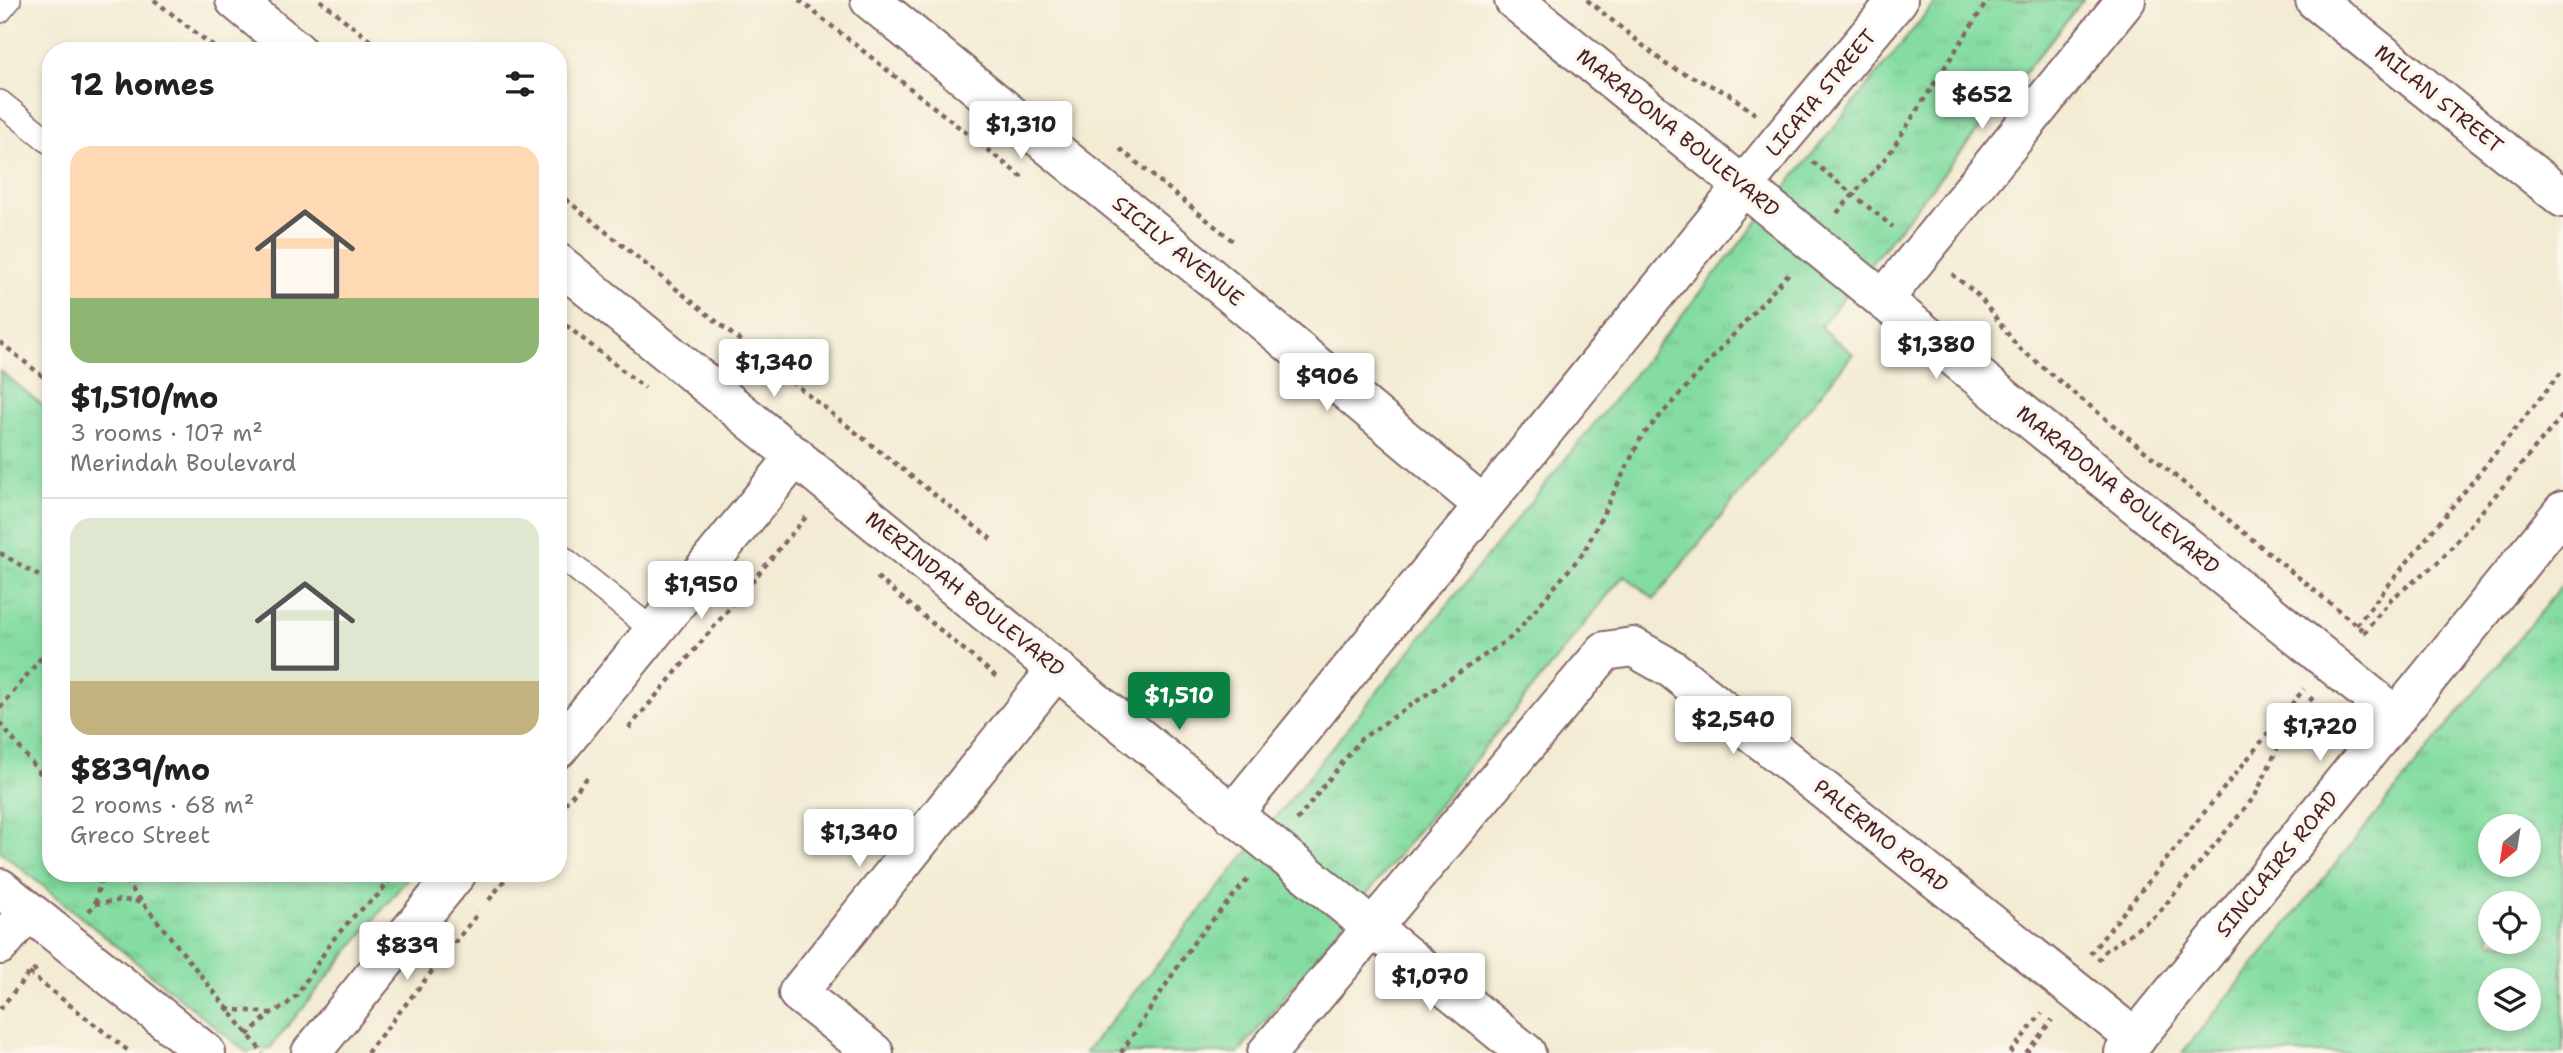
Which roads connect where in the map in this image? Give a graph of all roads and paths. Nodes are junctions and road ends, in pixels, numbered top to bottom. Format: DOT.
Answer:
graph roads {
  1 [pos="9,0"];
  2 [pos="154,0"];
  3 [pos="235,0"];
  4 [pos="320,0"];
  5 [pos="799,0"];
  6 [pos="870,0"];
  7 [pos="1514,0"];
  8 [pos="1587,0"];
  9 [pos="1898,0"];
  10 [pos="1987,0"];
  11 [pos="2126,0"];
  12 [pos="2315,0"];
  13 [pos="0,11"];
  14 [pos="208,42"];
  15 [pos="286,42"];
  16 [pos="372,42"];
  17 [pos="0,102"];
  18 [pos="42,136"];
  19 [pos="1783,137"];
  20 [pos="1027,182"];
  21 [pos="1743,187"];
  22 [pos="1853,194"];
  23 [pos="2563,198"];
  24 [pos="567,200"];
  25 [pos="1813,243"];
  26 [pos="1923,252"];
  27 [pos="567,270"];
  28 [pos="1883,300"];
  29 [pos="0,342"];
  30 [pos="2563,370"];
  31 [pos="42,376"];
  32 [pos="2563,415"];
  33 [pos="796,456"];
  34 [pos="1483,505"];
  35 [pos="2563,511"];
  36 [pos="806,517"];
  37 [pos="991,539"];
  38 [pos="0,553"];
  39 [pos="567,561"];
  40 [pos="42,578"];
  41 [pos="2357,625"];
  42 [pos="654,631"];
  43 [pos="2365,632"];
  44 [pos="42,657"];
  45 [pos="2332,664"];
  46 [pos="1057,669"];
  47 [pos="0,709"];
  48 [pos="2396,717"];
  49 [pos="0,723"];
  50 [pos="567,738"];
  51 [pos="620,738"];
  52 [pos="593,770"];
  53 [pos="42,776"];
  54 [pos="567,802"];
  55 [pos="1232,814"];
  56 [pos="1274,850"];
  57 [pos="100,882"];
  58 [pos="126,882"];
  59 [pos="388,882"];
  60 [pos="450,882"];
  61 [pos="503,882"];
  62 [pos="14,900"];
  63 [pos="142,902"];
  64 [pos="95,904"];
  65 [pos="81,919"];
  66 [pos="1371,927"];
  67 [pos="0,945"];
  68 [pos="37,971"];
  69 [pos="29,973"];
  70 [pos="2071,987"];
  71 [pos="0,1009"];
  72 [pos="227,1009"];
  73 [pos="271,1013"];
  74 [pos="247,1035"];
  75 [pos="2130,1046"];
  76 [pos="131,1053"];
  77 [pos="206,1053"];
  78 [pos="263,1053"];
  79 [pos="312,1053"];
  80 [pos="367,1053"];
  81 [pos="874,1053"];
  82 [pos="1121,1053"];
  83 [pos="1267,1053"];
  84 [pos="1526,1053"];
  85 [pos="2010,1053"];
  86 [pos="2026,1053"];
  1 -- 13 [label="lane"];
  2 -- 14 [label="path"];
  3 -- 15 [label="street"];
  4 -- 16 [label="path"];
  5 -- 20 [label="path"];
  6 -- 34 [label="street, SICILY AVENUE"];
  7 -- 21 [label="street, MARADONA BOULEVARD"];
  8 -- 19 [label="path"];
  9 -- 19 [label="street, LICATA STREET"];
  10 -- 22 [label="path"];
  11 -- 26 [label="street"];
  12 -- 23 [label="street, MILAN STREET"];
  17 -- 18 [label="lane"];
  19 -- 21 [label="street, LICATA STREET"];
  19 -- 22 [label="path"];
  21 -- 25 [label="street, MARADONA BOULEVARD"];
  21 -- 34 [label="street, LICATA STREET"];
  22 -- 25 [label="path"];
  22 -- 26 [label="path"];
  24 -- 37 [label="path"];
  25 -- 28 [label="street, MARADONA BOULEVARD"];
  25 -- 56 [label="path"];
  26 -- 28 [label="street"];
  26 -- 41 [label="path"];
  27 -- 33 [label="street, MERINDAH BOULEVARD"];
  28 -- 45 [label="street, MARADONA BOULEVARD"];
  29 -- 31 [label="path"];
  30 -- 41 [label="path"];
  32 -- 43 [label="path"];
  33 -- 42 [label="street"];
  33 -- 46 [label="street, MERINDAH BOULEVARD"];
  34 -- 55 [label="street, LICATA STREET"];
  35 -- 48 [label="street, SINCLAIRS ROAD"];
  36 -- 51 [label="path"];
  38 -- 40 [label="path"];
  39 -- 42 [label="lane"];
  41 -- 43 [label="path"];
  41 -- 45 [label="path"];
  42 -- 50 [label="street"];
  43 -- 45 [label="path"];
  44 -- 47 [label="path"];
  45 -- 48 [label="street, MARADONA BOULEVARD"];
  45 -- 70 [label="path"];
  45 -- 70 [label="path"];
  46 -- 55 [label="street, MERINDAH BOULEVARD"];
  46 -- 81 [label="street"];
  48 -- 75 [label="street, SINCLAIRS ROAD"];
  49 -- 53 [label="path"];
  52 -- 54 [label="path"];
  55 -- 56 [label="street, MERINDAH BOULEVARD"];
  56 -- 66 [label="street, MERINDAH BOULEVARD"];
  56 -- 82 [label="path"];
  57 -- 64 [label="path"];
  58 -- 63 [label="path"];
  59 -- 73 [label="path"];
  60 -- 79 [label="street"];
  61 -- 80 [label="path"];
  62 -- 67 [label="street"];
  62 -- 77 [label="street"];
  63 -- 64 [label="path"];
  63 -- 72 [label="path"];
  64 -- 65 [label="path"];
  66 -- 70 [label="street, PALERMO ROAD"];
  66 -- 83 [label="street, PALERMO ROAD"];
  66 -- 84 [label="street, MERINDAH BOULEVARD"];
  68 -- 69 [label="path"];
  69 -- 71 [label="path"];
  69 -- 76 [label="path"];
  70 -- 75 [label="street, PALERMO ROAD"];
  70 -- 85 [label="path"];
  70 -- 86 [label="path"];
  72 -- 73 [label="path"];
  72 -- 74 [label="path"];
  73 -- 74 [label="path"];
  74 -- 78 [label="path"];
}
